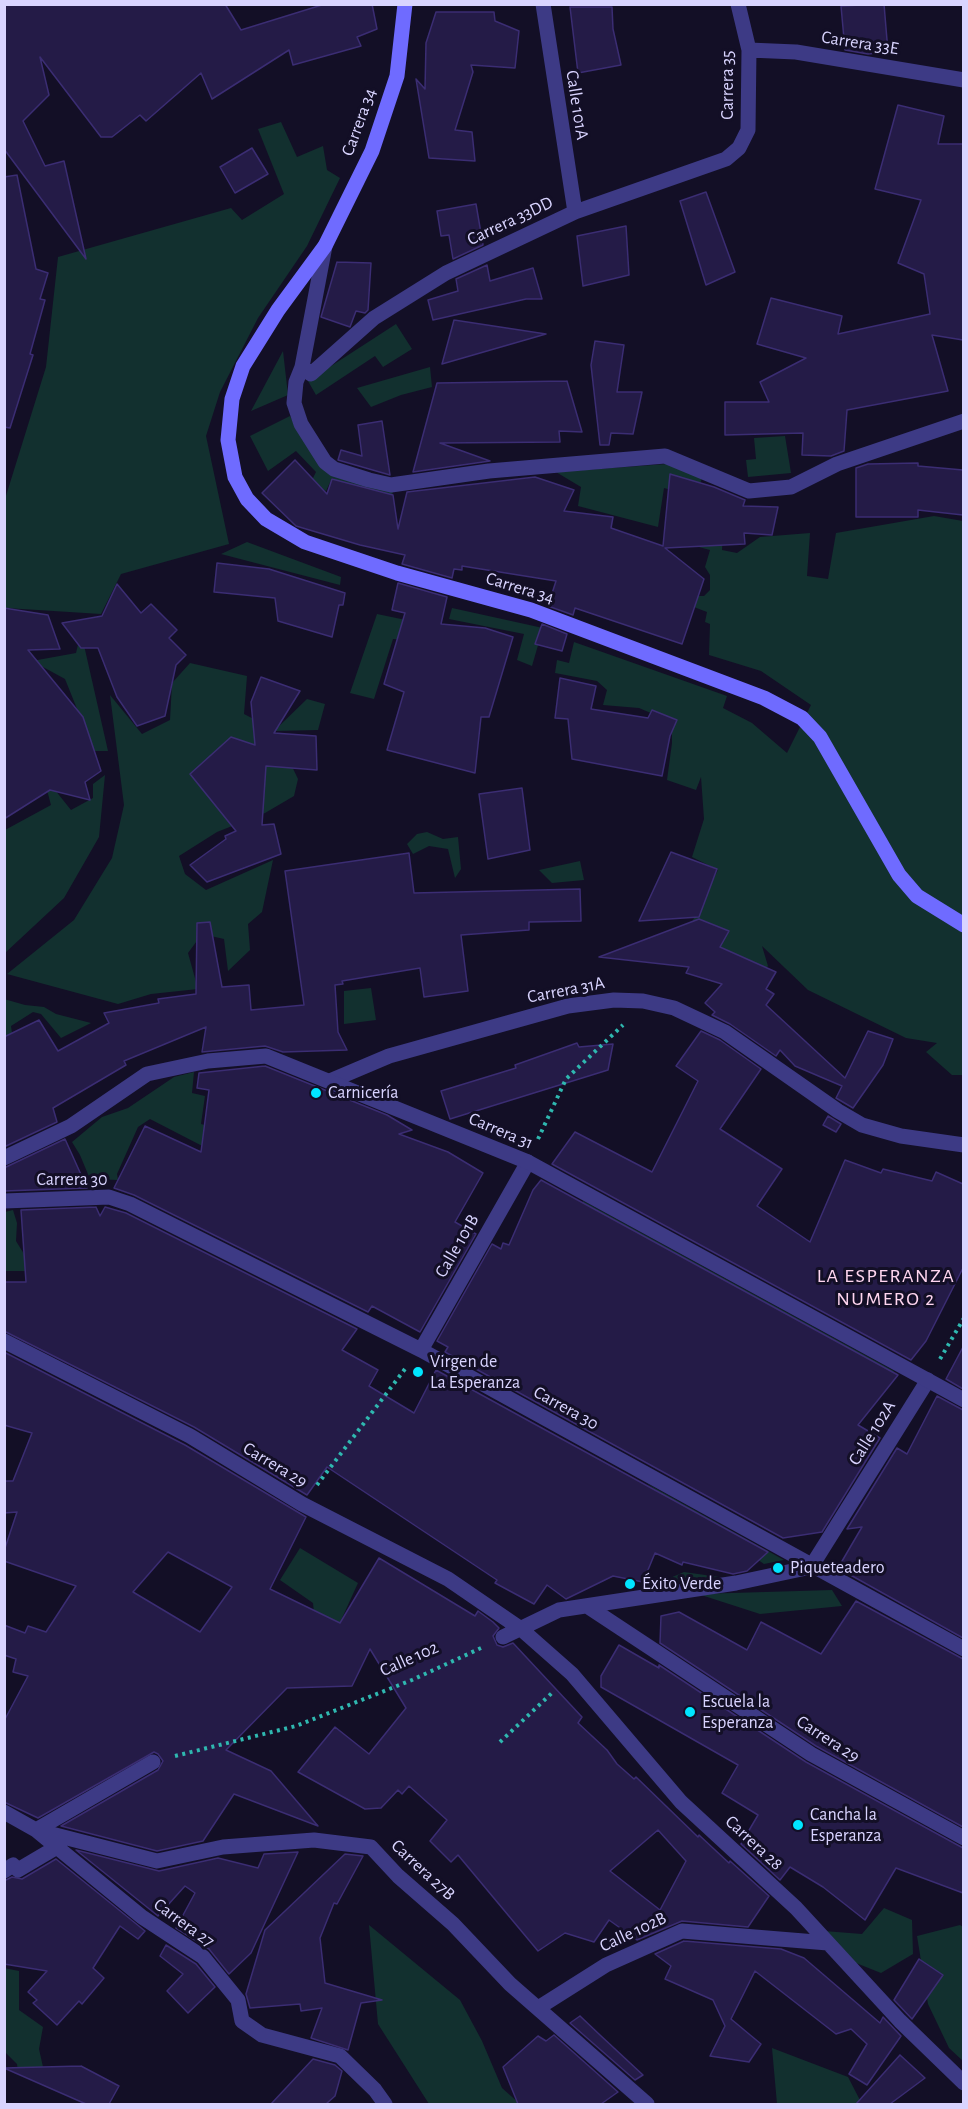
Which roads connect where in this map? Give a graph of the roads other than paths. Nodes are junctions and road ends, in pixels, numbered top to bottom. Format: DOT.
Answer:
graph roads {
  1 [pos="405,4"];
  2 [pos="543,4"];
  3 [pos="738,4"];
  4 [pos="749,50"];
  5 [pos="963,80"];
  6 [pos="748,130"];
  7 [pos="575,213"];
  8 [pos="325,246"];
  9 [pos="302,367"];
  10 [pos="963,421"];
  11 [pos="963,925"];
  12 [pos="330,1081"];
  13 [pos="963,1145"];
  14 [pos="4,1158"];
  15 [pos="528,1162"];
  16 [pos="4,1201"];
  17 [pos="4,1341"];
  18 [pos="420,1350"];
  19 [pos="928,1380"];
  20 [pos="963,1400"];
  21 [pos="812,1567"];
  22 [pos="587,1606"];
  23 [pos="521,1629"];
  24 [pos="503,1637"];
  25 [pos="963,1649"];
  26 [pos="153,1762"];
  27 [pos="4,1812"];
  28 [pos="36,1830"];
  29 [pos="963,1838"];
  30 [pos="57,1847"];
  31 [pos="4,1871"];
  32 [pos="828,1942"];
  33 [pos="538,2008"];
  34 [pos="963,2083"];
  35 [pos="385,2104"];
  36 [pos="647,2104"];
  1 -- 8 [label="main road, Carrera 34"];
  2 -- 7 [label="street, Calle 101A"];
  3 -- 4 [label="street, Carrera 35"];
  4 -- 5 [label="street, Carrera 33E"];
  4 -- 6 [label="street, Carrera 35"];
  6 -- 7 [label="street, Carrera 33DD"];
  7 -- 9 [label="street, Carrera 33DD"];
  8 -- 9 [label="street, Carrera 34"];
  8 -- 11 [label="main road, Carrera 34"];
  9 -- 10 [label="street, Carrera 34"];
  12 -- 13 [label="street, Carrera 31A"];
  12 -- 14 [label="street, Carrera 31"];
  12 -- 15 [label="street, Carrera 31"];
  15 -- 18 [label="street, Calle 101B"];
  15 -- 19 [label="street, Carrera 31"];
  16 -- 18 [label="street, Carrera 30"];
  17 -- 23 [label="street, Carrera 29"];
  18 -- 21 [label="street, Carrera 30"];
  19 -- 20 [label="street, Carrera 31"];
  19 -- 21 [label="street, Calle 102A"];
  21 -- 22 [label="street"];
  21 -- 25 [label="street, Carrera 30"];
  22 -- 23 [label="street"];
  22 -- 29 [label="street, Carrera 29"];
  23 -- 24 [label="street"];
  23 -- 32 [label="street, Carrera 28"];
  26 -- 28 [label="street"];
  27 -- 28 [label="street"];
  28 -- 30 [label="street, Carrera 27"];
  28 -- 33 [label="street, Carrera 27B"];
  30 -- 31 [label="street"];
  30 -- 35 [label="street, Carrera 27"];
  32 -- 33 [label="street, Calle 102B"];
  32 -- 34 [label="street, Carrera 28"];
  33 -- 36 [label="street, Carrera 27B"];
}
